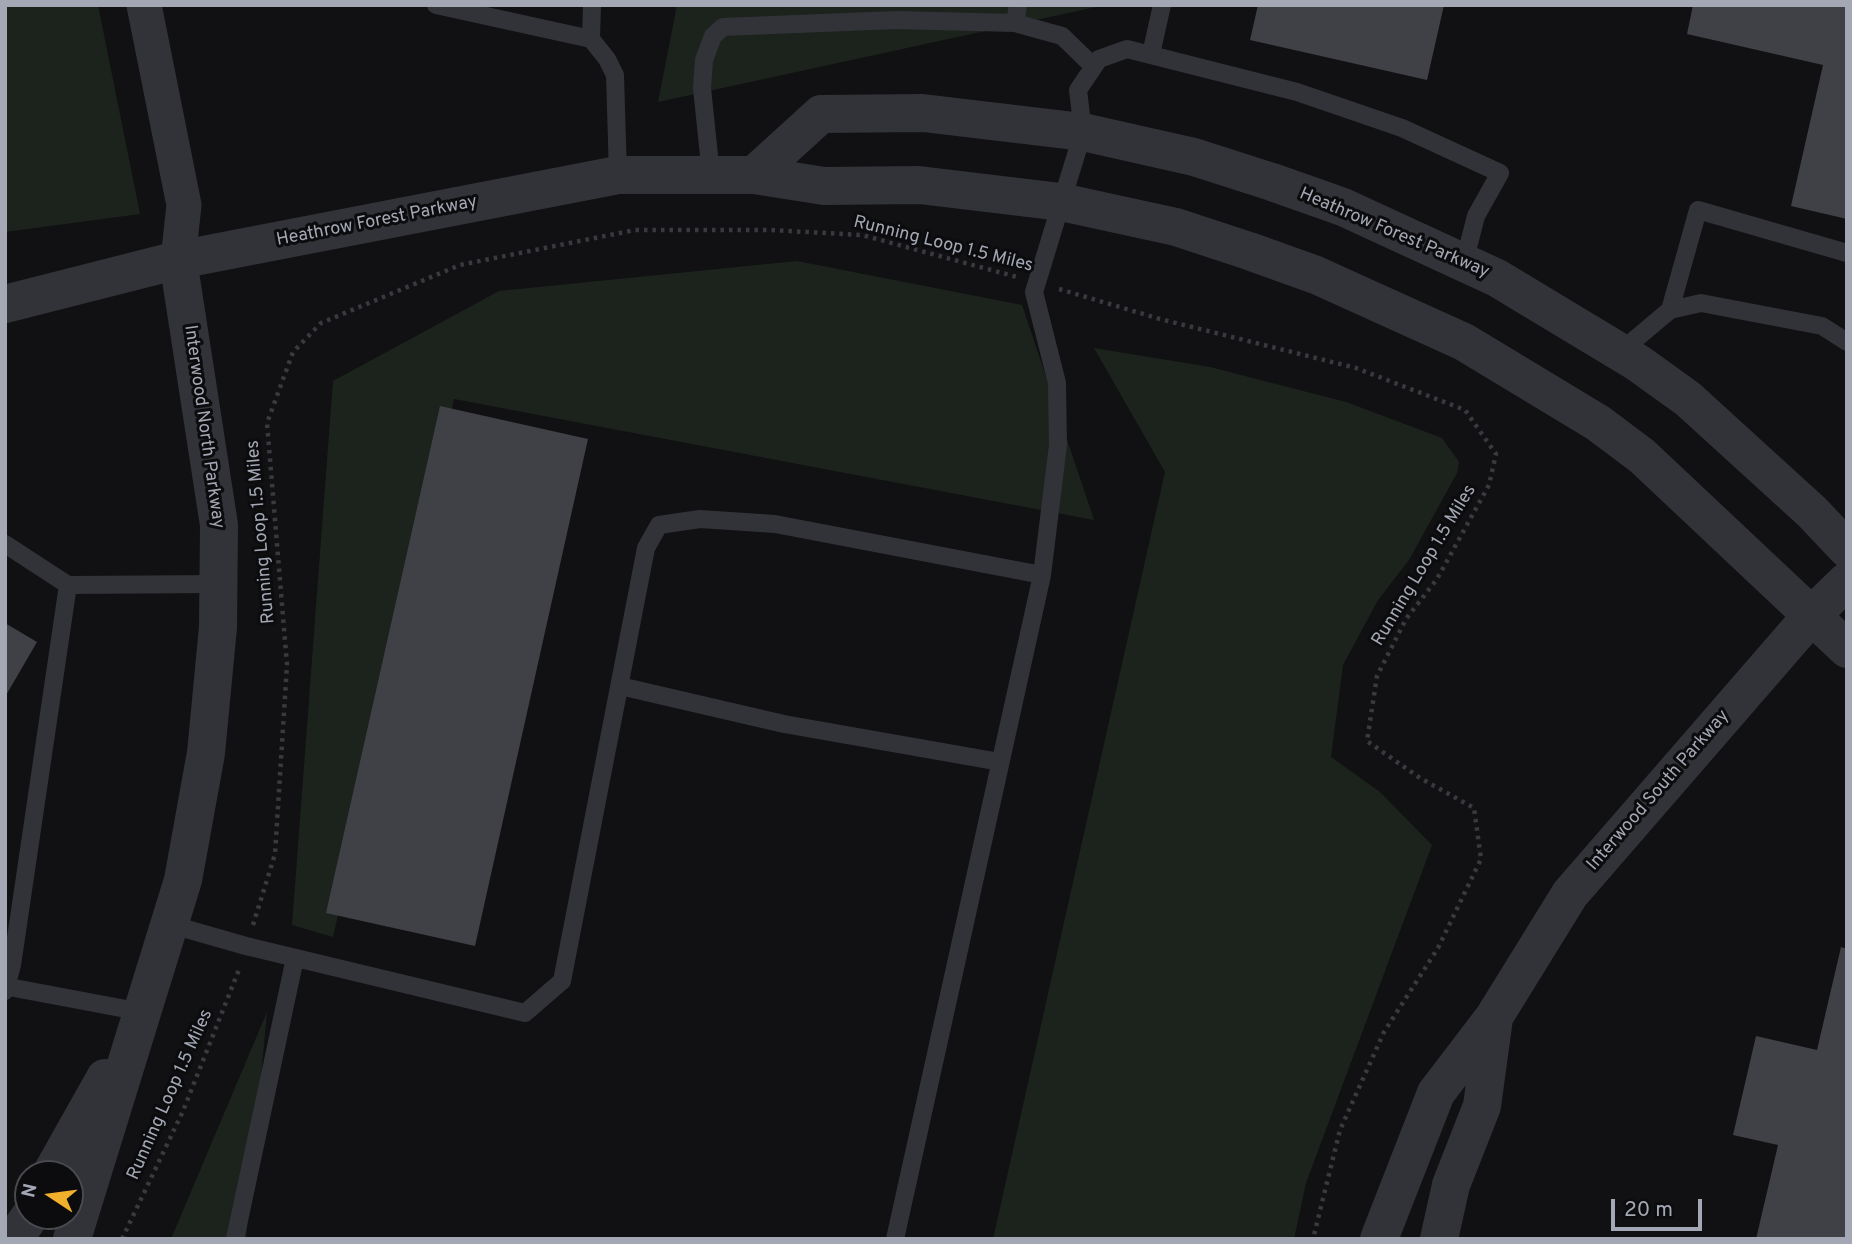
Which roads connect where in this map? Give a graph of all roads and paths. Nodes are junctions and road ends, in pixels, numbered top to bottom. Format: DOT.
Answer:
graph roads {
  1 [pos="144,5"];
  2 [pos="436,5"];
  3 [pos="592,5"];
  4 [pos="1162,5"];
  5 [pos="1016,14"];
  6 [pos="591,39"];
  7 [pos="1151,54"];
  8 [pos="1093,65"];
  9 [pos="1083,132"];
  10 [pos="618,175"];
  11 [pos="711,175"];
  12 [pos="754,175"];
  13 [pos="1061,202"];
  14 [pos="1847,253"];
  15 [pos="178,260"];
  16 [pos="1464,263"];
  17 [pos="1037,282"];
  18 [pos="5,304"];
  19 [pos="1670,310"];
  20 [pos="1847,342"];
  21 [pos="1620,352"];
  22 [pos="5,544"];
  23 [pos="1847,549"];
  24 [pos="1042,575"];
  25 [pos="1847,581"];
  26 [pos="219,584"];
  27 [pos="68,585"];
  28 [pos="1812,615"];
  29 [pos="1847,649"];
  30 [pos="620,686"];
  31 [pos="1000,762"];
  32 [pos="169,924"];
  33 [pos="246,946"];
  34 [pos="295,958"];
  35 [pos="9,964"];
  36 [pos="7,989"];
  37 [pos="142,1012"];
  38 [pos="1494,1017"];
  39 [pos="59,1160"];
  40 [pos="72,1239"];
  41 [pos="122,1239"];
  42 [pos="235,1239"];
  43 [pos="895,1239"];
  44 [pos="1313,1239"];
  45 [pos="1379,1239"];
  46 [pos="1439,1239"];
  1 -- 15 [label="street, Interwood North Parkway"];
  2 -- 6 [label="lane"];
  3 -- 6 [label="lane"];
  4 -- 7 [label="lane"];
  5 -- 8 [label="lane"];
  5 -- 11 [label="lane"];
  6 -- 10 [label="lane"];
  7 -- 8 [label="lane"];
  7 -- 16 [label="lane"];
  8 -- 9 [label="lane"];
  9 -- 12 [label="street, Heathrow Forest Parkway"];
  9 -- 13 [label="lane"];
  9 -- 16 [label="street, Heathrow Forest Parkway"];
  10 -- 11 [label="street, Heathrow Forest Parkway"];
  10 -- 15 [label="street, Heathrow Forest Parkway"];
  11 -- 12 [label="street, Heathrow Forest Parkway"];
  12 -- 13 [label="street, Heathrow Forest Parkway"];
  13 -- 17 [label="lane"];
  13 -- 28 [label="street, Heathrow Forest Parkway"];
  14 -- 19 [label="lane"];
  15 -- 18 [label="street, Heathrow Forest Parkway"];
  15 -- 26 [label="street, Interwood North Parkway"];
  16 -- 21 [label="street, Heathrow Forest Parkway"];
  17 -- 24 [label="lane"];
  17 -- 33 [label="path, Running Loop 1.5 Miles"];
  17 -- 44 [label="path, Running Loop 1.5 Miles"];
  19 -- 20 [label="lane"];
  19 -- 21 [label="lane"];
  21 -- 23 [label="street, Heathrow Forest Parkway"];
  22 -- 27 [label="lane"];
  24 -- 30 [label="lane"];
  24 -- 31 [label="lane"];
  25 -- 28 [label="street, Interwood South Parkway"];
  26 -- 27 [label="lane"];
  26 -- 32 [label="street, Interwood North Parkway"];
  27 -- 35 [label="lane"];
  28 -- 29 [label="street, Heathrow Forest Parkway"];
  28 -- 38 [label="street, Interwood South Parkway"];
  30 -- 31 [label="lane"];
  30 -- 34 [label="lane"];
  31 -- 43 [label="lane"];
  32 -- 33 [label="lane"];
  32 -- 37 [label="street, Interwood North Parkway"];
  33 -- 34 [label="lane"];
  33 -- 41 [label="path, Running Loop 1.5 Miles"];
  34 -- 42 [label="lane"];
  35 -- 36 [label="lane"];
  36 -- 37 [label="lane"];
  37 -- 39 [label="street, Interwood North Parkway"];
  37 -- 40 [label="street, Interwood North Parkway"];
  38 -- 45 [label="street, Interwood South Parkway"];
  38 -- 46 [label="street, Interwood South Parkway"];
}
